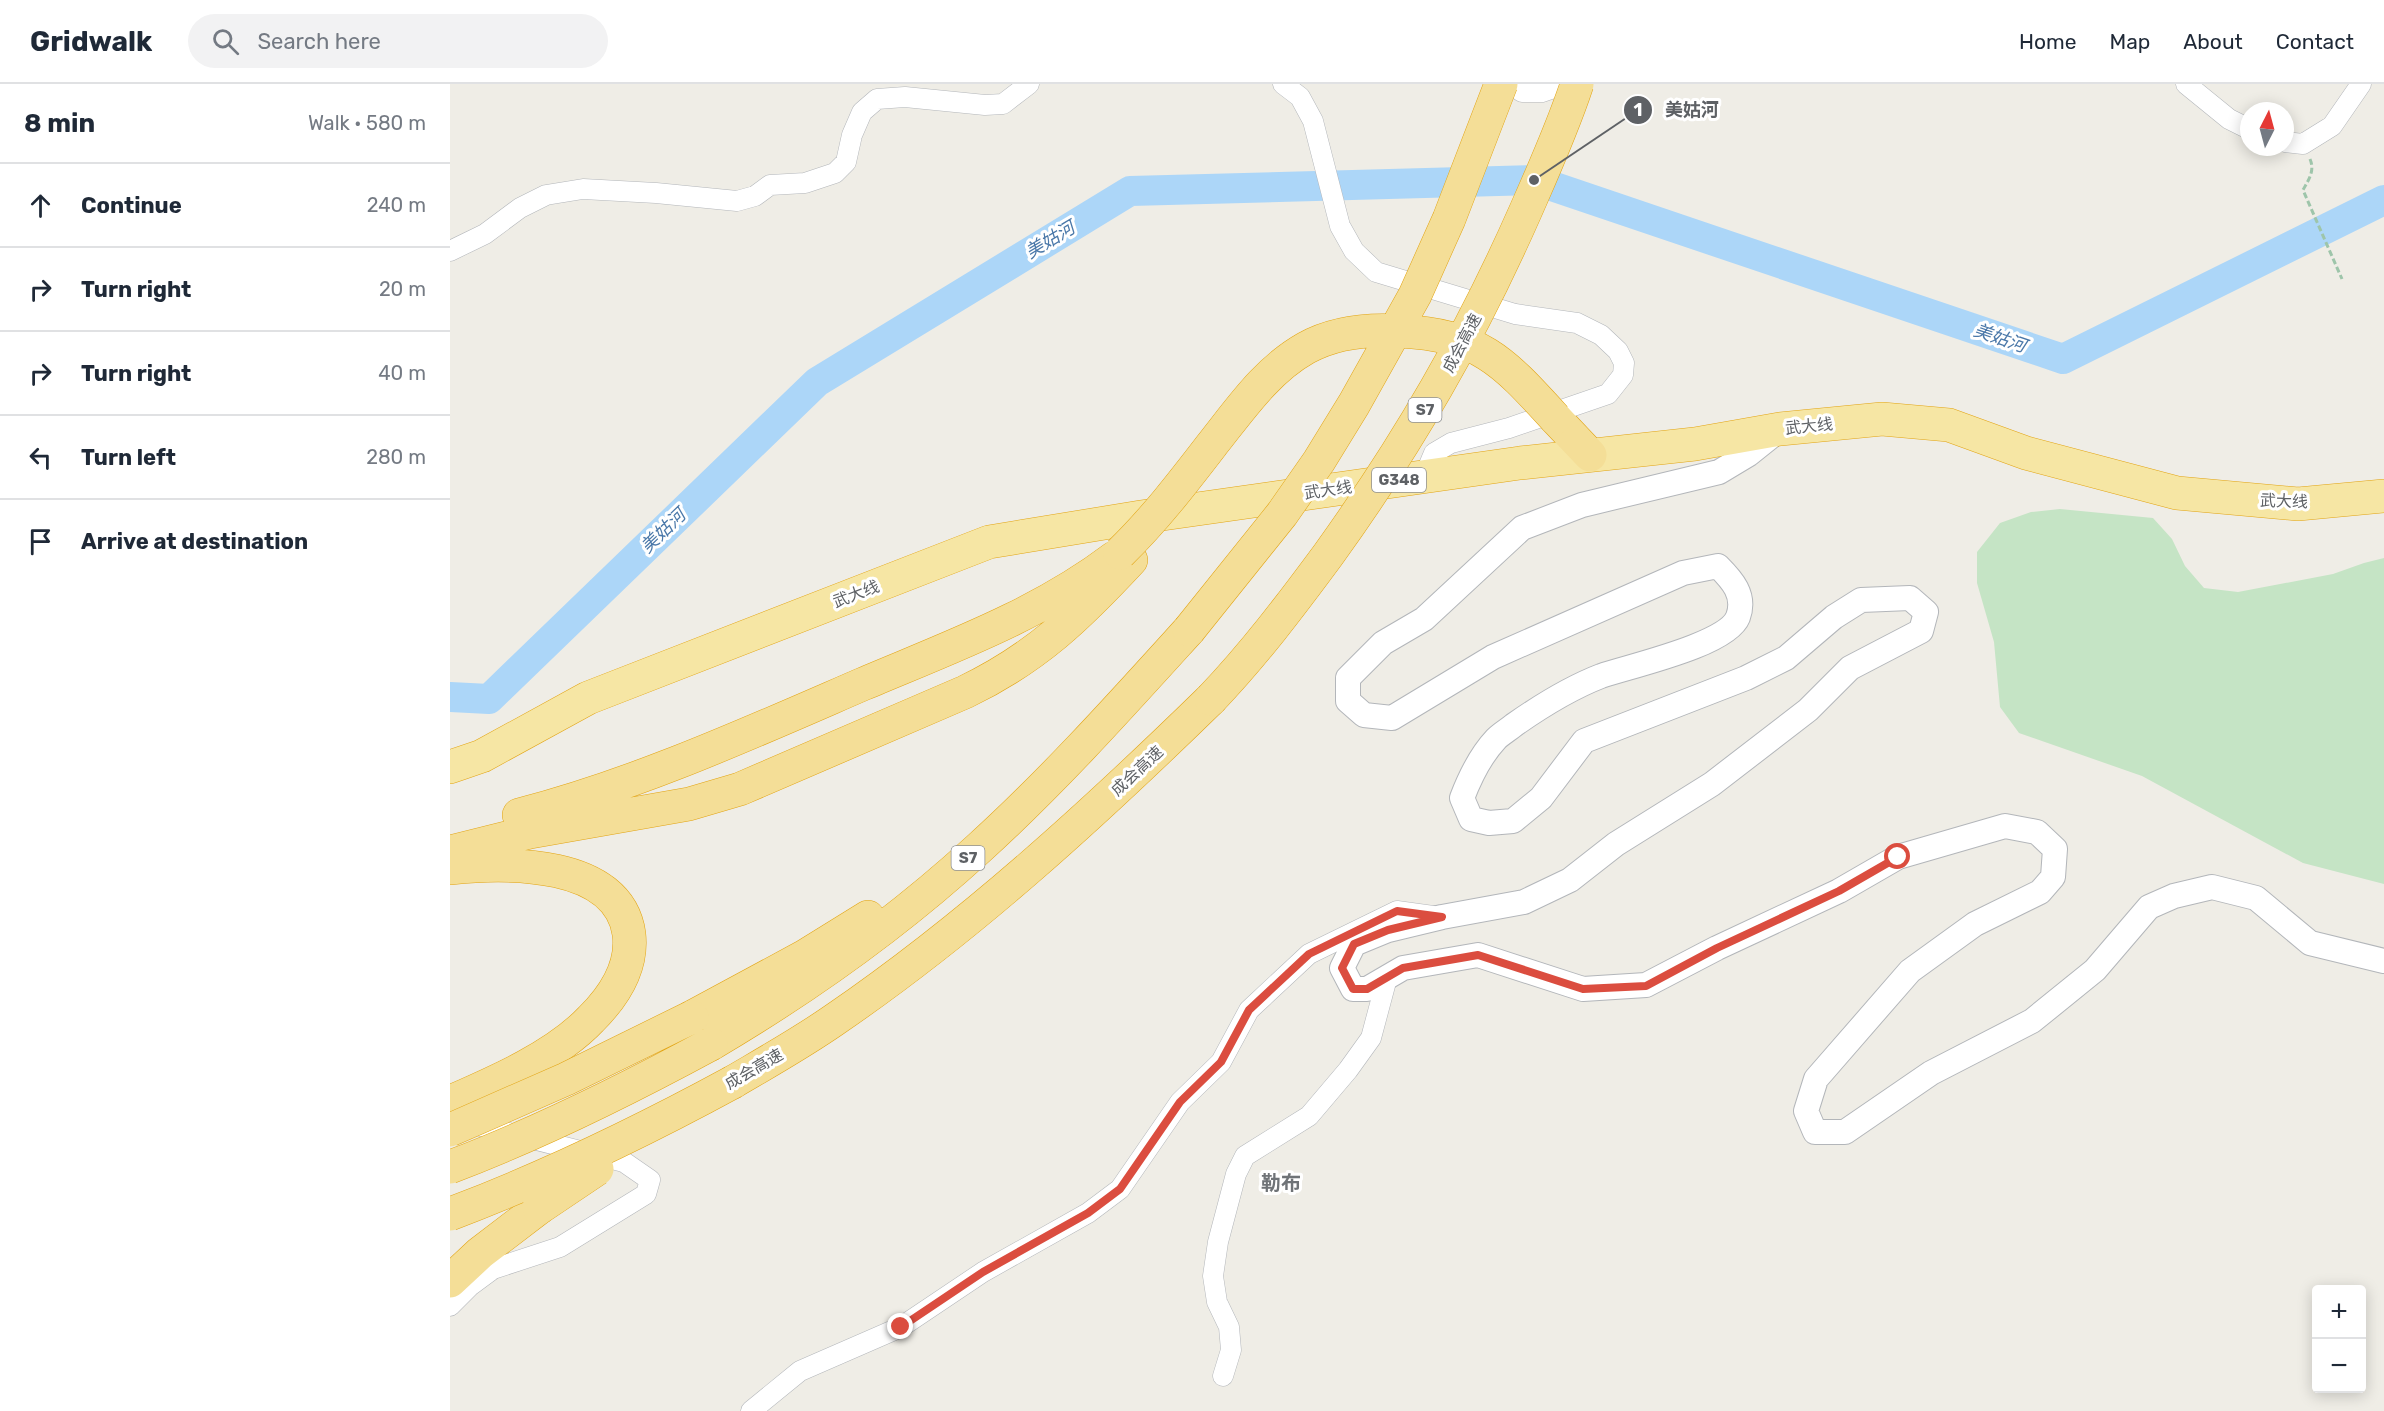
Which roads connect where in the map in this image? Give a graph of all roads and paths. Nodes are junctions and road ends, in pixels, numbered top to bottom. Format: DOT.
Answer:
graph roads {
  1 [pos="1029,84"];
  2 [pos="1283,84"];
  3 [pos="1501,84"];
  4 [pos="1510,84"];
  5 [pos="1565,84"];
  6 [pos="1577,84"];
  7 [pos="2186,84"];
  8 [pos="2361,84"];
  9 [pos="2240,124"];
  10 [pos="2294,143"];
  11 [pos="450,251"];
  12 [pos="2342,279"];
  13 [pos="1780,429"];
  14 [pos="1590,455"];
  15 [pos="1431,475"];
  16 [pos="2384,496"];
  17 [pos="1126,557"];
  18 [pos="450,767"];
  19 [pos="1046,782"];
  20 [pos="450,833"];
  21 [pos="450,852"];
  22 [pos="450,868"];
  23 [pos="1442,917"];
  24 [pos="2384,961"];
  25 [pos="1387,978"];
  26 [pos="721,1089"];
  27 [pos="455,1105"];
  28 [pos="450,1130"];
  29 [pos="450,1167"];
  30 [pos="450,1214"];
  31 [pos="450,1281"];
  32 [pos="450,1306"];
  33 [pos="1223,1376"];
  34 [pos="751,1411"];
  1 -- 11 [label="street"];
  2 -- 15 [label="street"];
  3 -- 19 [label="highway, S7, bridge"];
  4 -- 5 [label="street"];
  6 -- 26 [label="highway, 成会高速 / S7, bridge"];
  7 -- 9 [label="street"];
  8 -- 10 [label="street"];
  10 -- 12 [label="path"];
  13 -- 14 [label="highway, 武大线 / G348"];
  13 -- 16 [label="highway, 武大线 / G348"];
  13 -- 23 [label="street"];
  14 -- 15 [label="highway, 武大线 / G348"];
  14 -- 17 [label="highway, bridge"];
  15 -- 18 [label="highway, 武大线 / G348"];
  17 -- 20 [label="highway"];
  17 -- 21 [label="highway"];
  19 -- 28 [label="highway, bridge"];
  19 -- 29 [label="highway, S7, bridge"];
  22 -- 27 [label="highway"];
  23 -- 25 [label="street"];
  23 -- 34 [label="street"];
  24 -- 25 [label="street"];
  25 -- 33 [label="street"];
  26 -- 30 [label="highway, 成会高速 / S7, bridge"];
  26 -- 31 [label="highway, bridge"];
  27 -- 32 [label="street"];
}
